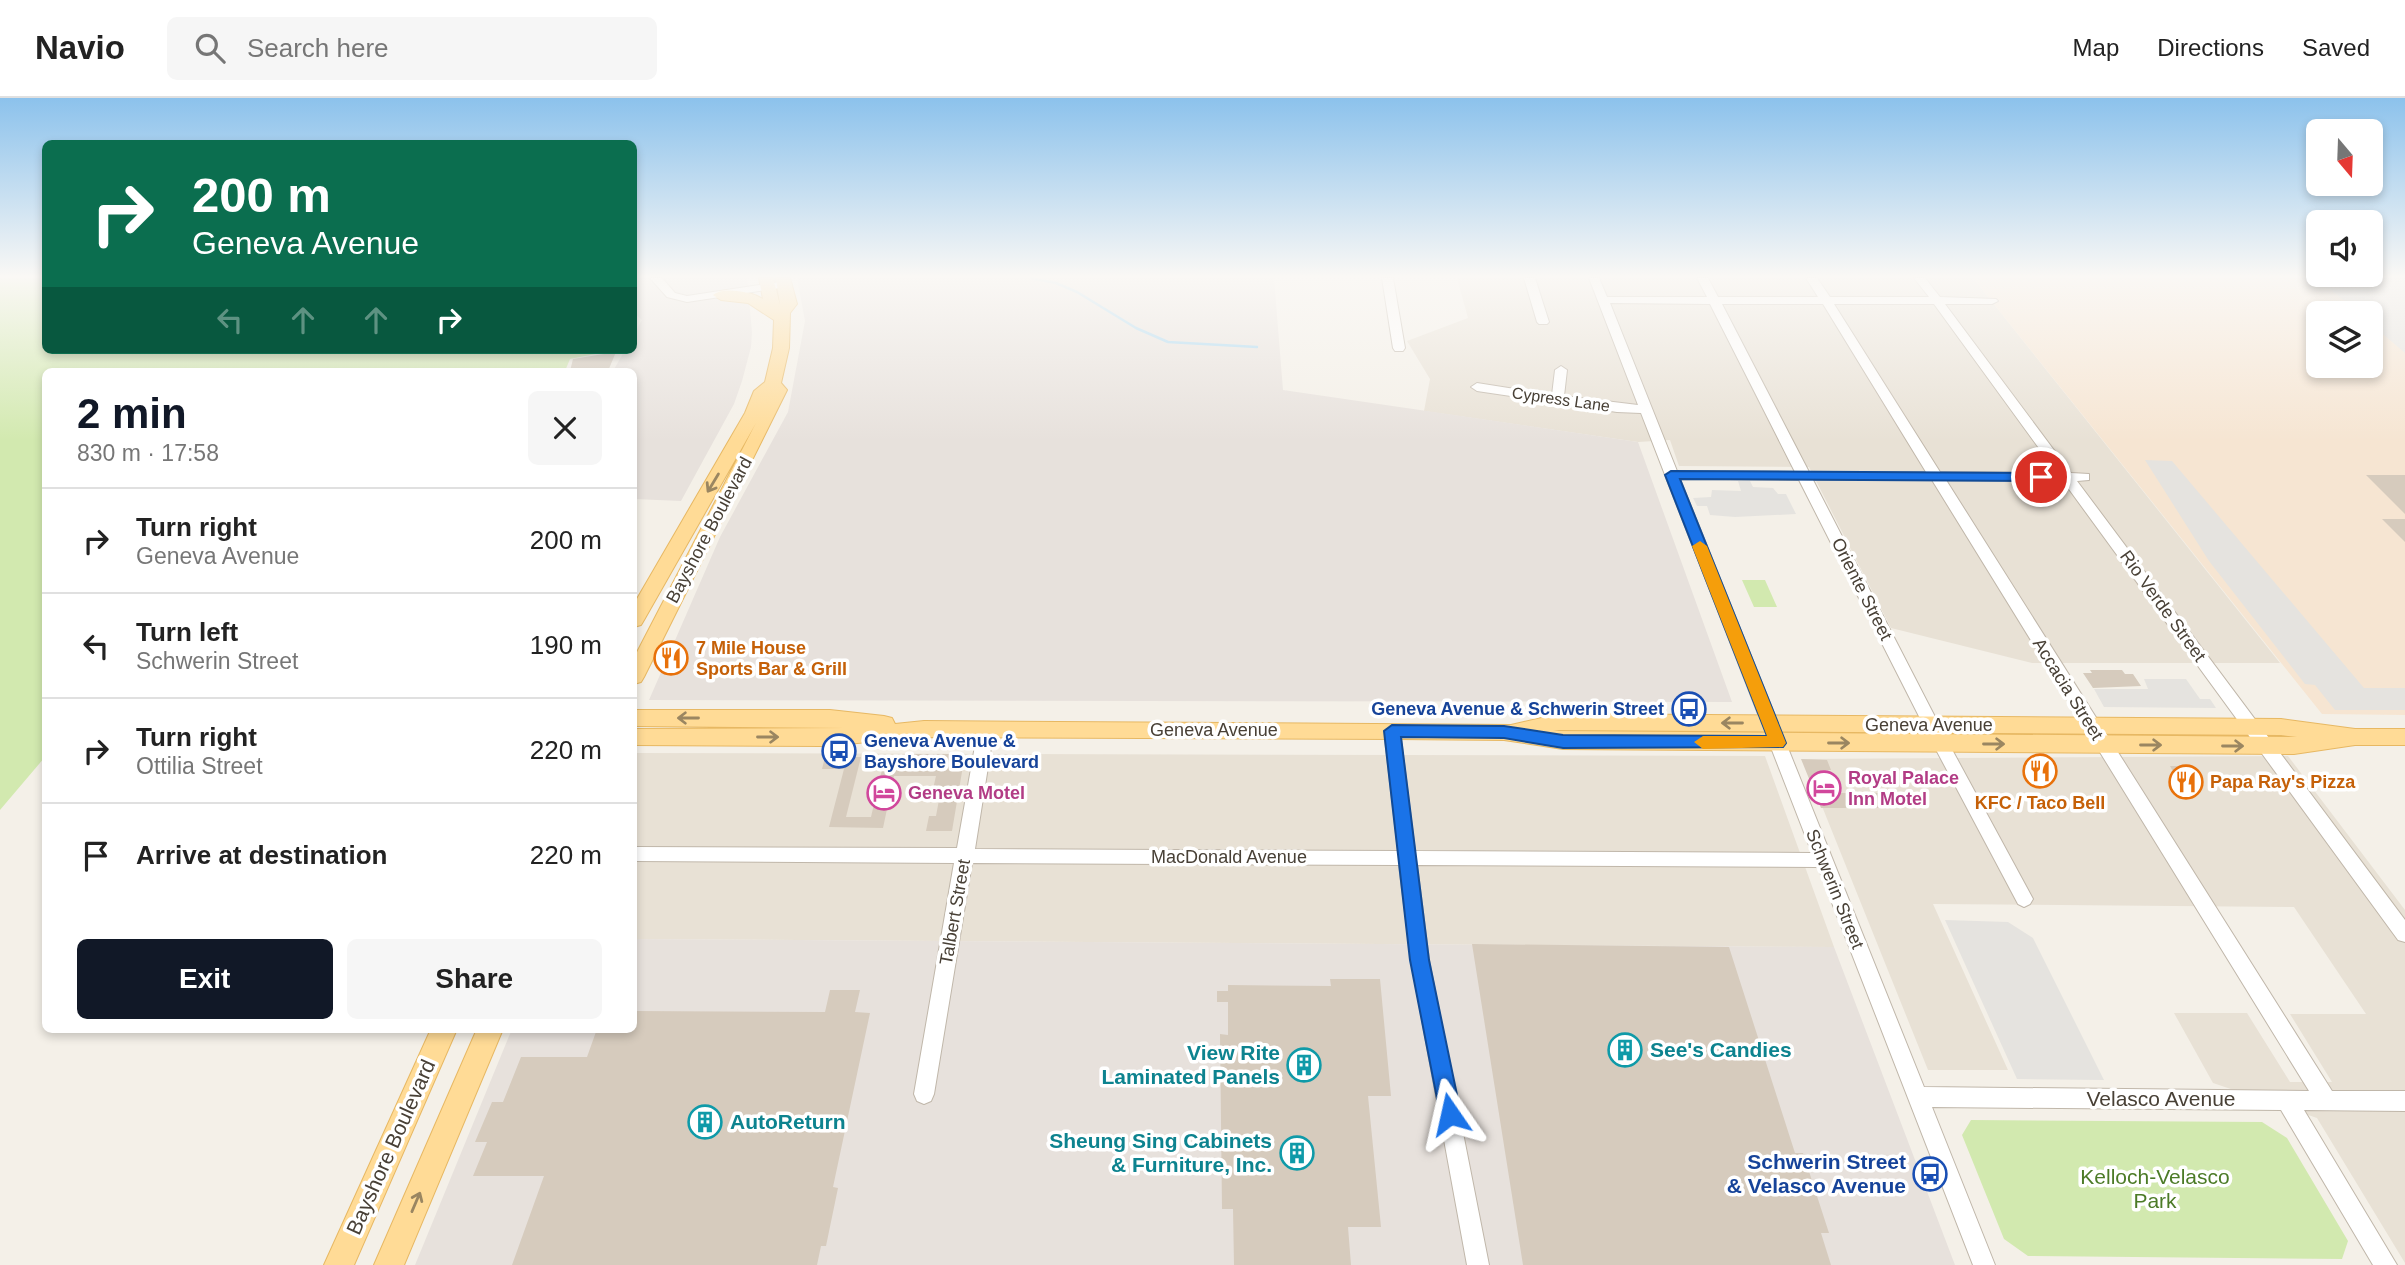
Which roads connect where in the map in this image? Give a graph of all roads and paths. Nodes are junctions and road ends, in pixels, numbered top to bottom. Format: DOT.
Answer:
graph roads {
  1 [pos="782,332"];
  2 [pos="1396,332"];
  3 [pos="1615,332"];
  4 [pos="1731,332"];
  5 [pos="1846,332"];
  6 [pos="1963,332"];
  7 [pos="1399,348"];
  8 [pos="1561,370"];
  9 [pos="773,384"];
  10 [pos="1477,387"];
  11 [pos="1558,399"];
  12 [pos="1645,409"];
  13 [pos="1671,475"];
  14 [pos="1804,476"];
  15 [pos="1936,477"];
  16 [pos="2076,477"];
  17 [pos="637,615"];
  18 [pos="637,671"];
  19 [pos="637,718"];
  20 [pos="2091,726"];
  21 [pos="2252,727"];
  22 [pos="924,729"];
  23 [pos="986,729"];
  24 [pos="1392,731"];
  25 [pos="1774,733"];
  26 [pos="1937,734"];
  27 [pos="637,737"];
  28 [pos="2355,737"];
  29 [pos="2405,737"];
  30 [pos="2103,745"];
  31 [pos="2266,746"];
  32 [pos="637,854"];
  33 [pos="965,856"];
  34 [pos="1407,858"];
  35 [pos="1824,860"];
  36 [pos="2024,899"];
  37 [pos="2405,934"];
  38 [pos="442,1033"];
  39 [pos="488,1033"];
  40 [pos="924,1094"];
  41 [pos="1917,1097"];
  42 [pos="2287,1100"];
  43 [pos="2326,1100"];
  44 [pos="2405,1101"];
  45 [pos="339,1265"];
  46 [pos="389,1265"];
  47 [pos="1478,1265"];
  48 [pos="1984,1265"];
  49 [pos="2386,1265"];
  1 -- 9 [label="main road, Bayshore Boulevard"];
  2 -- 7 [label="street"];
  3 -- 12 [label="street, Schwerin Street"];
  4 -- 14 [label="street, Oriente Street"];
  5 -- 15 [label="street, Accacia Street"];
  6 -- 16 [label="street, Rio Verde Street"];
  8 -- 11 [label="street"];
  9 -- 17 [label="main road, Bayshore Boulevard, one-way"];
  9 -- 18 [label="main road, Bayshore Boulevard"];
  10 -- 11 [label="street, Cypress Lane"];
  11 -- 12 [label="street, Cypress Lane"];
  12 -- 13 [label="street, Schwerin Street"];
  13 -- 14 [label="street"];
  13 -- 25 [label="street, Schwerin Street"];
  14 -- 15 [label="street"];
  14 -- 26 [label="street, Oriente Street"];
  15 -- 16 [label="street"];
  15 -- 20 [label="street, Accacia Street"];
  16 -- 21 [label="street, Rio Verde Street"];
  22 -- 19 [label="main road, Geneva Avenue, one-way"];
  20 -- 21 [label="main road, Geneva Avenue"];
  20 -- 26 [label="main road, Geneva Avenue"];
  20 -- 30 [label="street, Accacia Street"];
  21 -- 28 [label="main road, Geneva Avenue"];
  21 -- 31 [label="street, Rio Verde Street"];
  22 -- 23 [label="main road, Geneva Avenue"];
  27 -- 22 [label="main road, Geneva Avenue, one-way"];
  23 -- 24 [label="main road, Geneva Avenue"];
  23 -- 33 [label="street, Talbert Street"];
  24 -- 25 [label="main road, Geneva Avenue"];
  24 -- 34 [label="street"];
  25 -- 26 [label="main road, Geneva Avenue"];
  25 -- 35 [label="street, Schwerin Street"];
  26 -- 30 [label="main road, Geneva Avenue, one-way"];
  26 -- 36 [label="street, Oriente Street"];
  28 -- 29 [label="main road, Geneva Avenue"];
  28 -- 31 [label="main road, Geneva Avenue"];
  30 -- 31 [label="main road, Geneva Avenue, one-way"];
  30 -- 43 [label="street, Accacia Street"];
  31 -- 37 [label="street, Rio Verde Street"];
  32 -- 33 [label="street, MacDonald Avenue"];
  33 -- 34 [label="street, MacDonald Avenue"];
  33 -- 40 [label="street, Talbert Street"];
  34 -- 35 [label="street, MacDonald Avenue"];
  34 -- 47 [label="street"];
  35 -- 41 [label="street, Schwerin Street"];
  38 -- 45 [label="main road, Bayshore Boulevard"];
  46 -- 39 [label="main road, one-way"];
  41 -- 42 [label="street, Velasco Avenue"];
  41 -- 48 [label="street, Schwerin Street"];
  42 -- 43 [label="street, Velasco Avenue"];
  42 -- 49 [label="street"];
  43 -- 44 [label="street, Velasco Avenue"];
}
